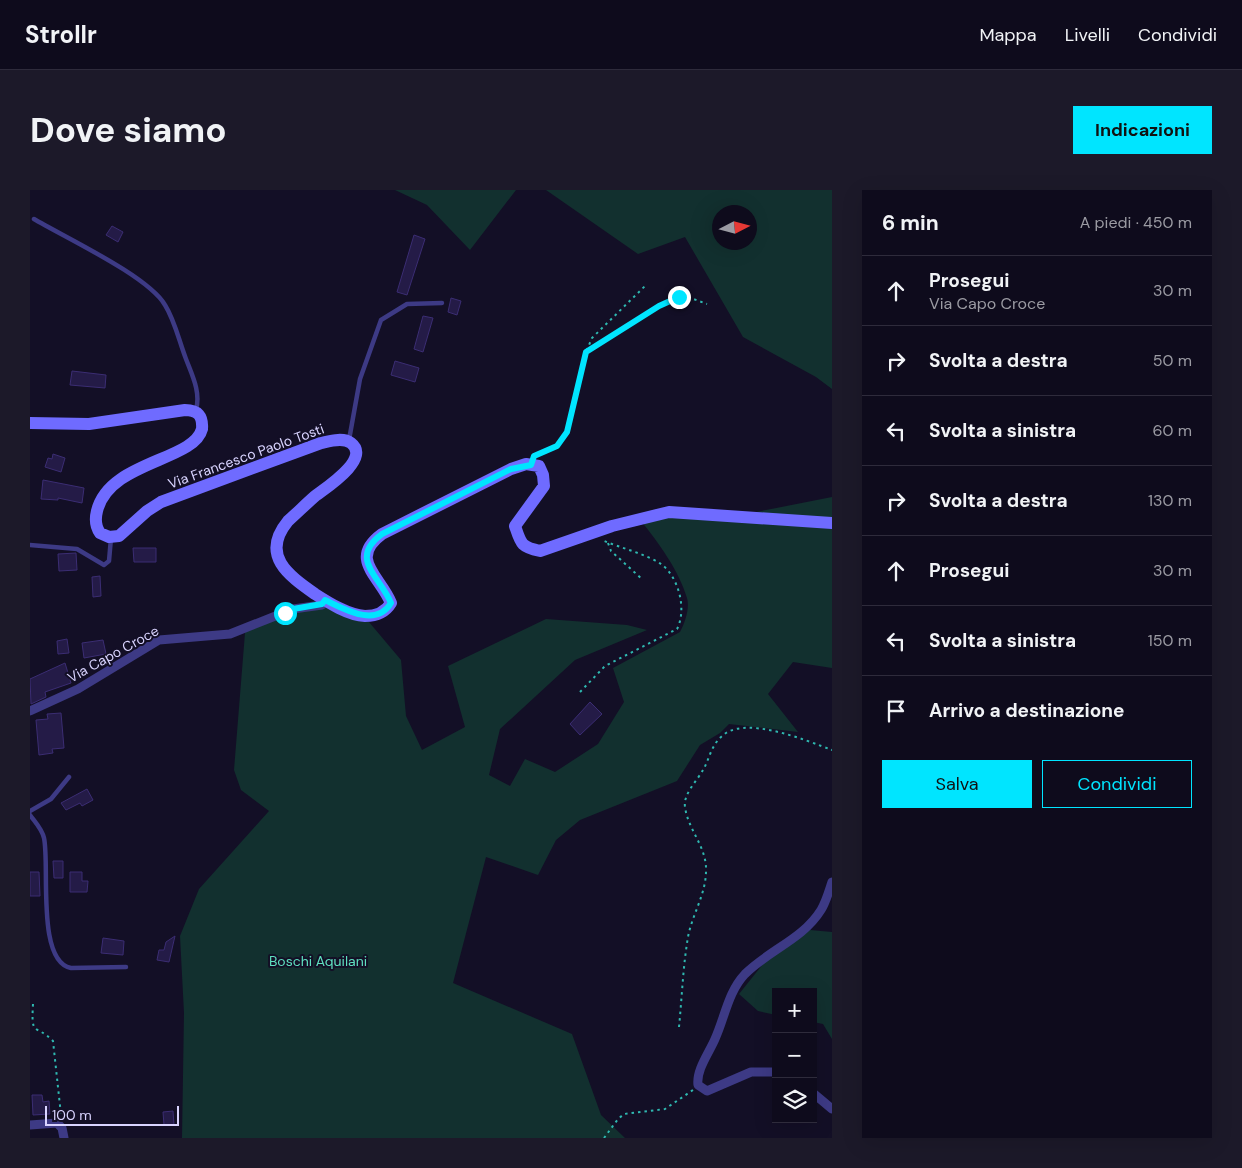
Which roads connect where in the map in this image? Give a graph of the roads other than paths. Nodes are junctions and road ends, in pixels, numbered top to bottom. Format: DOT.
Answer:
graph roads {
  1 [pos="34,219"];
  2 [pos="442,304"];
  3 [pos="195,412"];
  4 [pos="30,424"];
  5 [pos="349,442"];
  6 [pos="832,522"];
  7 [pos="111,537"];
  8 [pos="30,545"];
  9 [pos="325,600"];
  10 [pos="30,711"];
  11 [pos="69,777"];
  12 [pos="30,811"];
  13 [pos="30,815"];
  14 [pos="832,882"];
  15 [pos="126,967"];
  16 [pos="772,1072"];
  17 [pos="817,1096"];
  18 [pos="832,1109"];
  19 [pos="30,1125"];
  20 [pos="64,1138"];
  1 -- 3 [label="lane"];
  2 -- 5 [label="lane"];
  3 -- 4 [label="main road"];
  3 -- 7 [label="main road, Via Francesco Paolo Tosti"];
  5 -- 7 [label="main road, Via Francesco Paolo Tosti"];
  5 -- 9 [label="main road"];
  6 -- 9 [label="main road"];
  7 -- 8 [label="lane"];
  9 -- 10 [label="street, Via Capo Croce"];
  11 -- 12 [label="lane"];
  13 -- 15 [label="lane"];
  14 -- 16 [label="street"];
  17 -- 18 [label="street"];
  19 -- 20 [label="street"];
}
